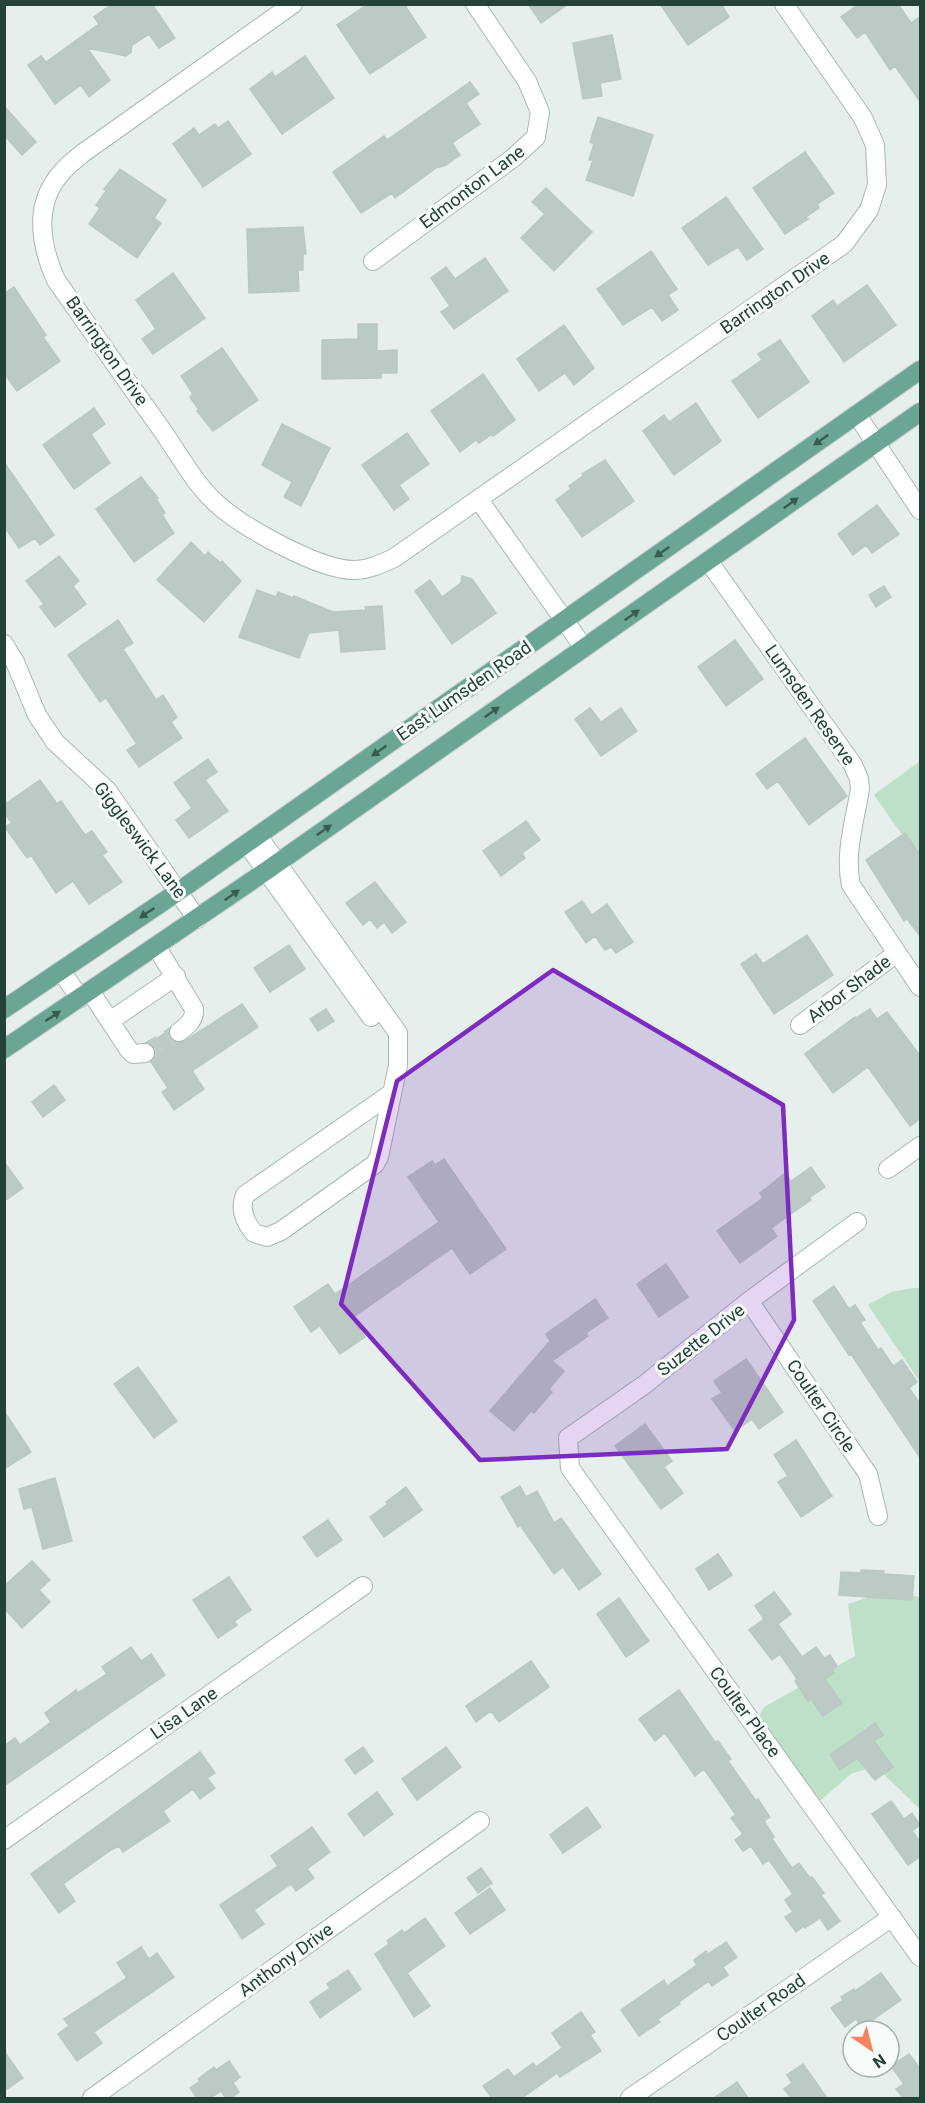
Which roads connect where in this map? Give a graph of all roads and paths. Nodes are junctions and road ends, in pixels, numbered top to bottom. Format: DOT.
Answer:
graph roads {
  1 [pos="293,4"];
  2 [pos="475,4"];
  3 [pos="784,4"];
  4 [pos="373,261"];
  5 [pos="921,370"];
  6 [pos="921,412"];
  7 [pos="857,415"];
  8 [pos="875,443"];
  9 [pos="479,500"];
  10 [pos="921,510"];
  11 [pos="709,562"];
  12 [pos="565,620"];
  13 [pos="4,644"];
  14 [pos="584,648"];
  15 [pos="252,840"];
  16 [pos="271,867"];
  17 [pos="179,891"];
  18 [pos="198,919"];
  19 [pos="156,946"];
  20 [pos="897,953"];
  21 [pos="61,971"];
  22 [pos="176,976"];
  23 [pos="921,987"];
  24 [pos="85,995"];
  25 [pos="4,1009"];
  26 [pos="110,1021"];
  27 [pos="800,1025"];
  28 [pos="179,1032"];
  29 [pos="4,1049"];
  30 [pos="145,1053"];
  31 [pos="392,1093"];
  32 [pos="921,1146"];
  33 [pos="888,1169"];
  34 [pos="857,1222"];
  35 [pos="749,1301"];
  36 [pos="570,1468"];
  37 [pos="878,1516"];
  38 [pos="363,1586"];
  39 [pos="480,1821"];
  40 [pos="4,1840"];
  41 [pos="892,1917"];
  42 [pos="921,1957"];
  43 [pos="92,2098"];
  44 [pos="630,2098"];
  1 -- 9 [label="street, Barrington Drive"];
  2 -- 4 [label="street, Edmonton Lane"];
  3 -- 9 [label="street, Barrington Drive"];
  5 -- 7 [label="main road, East Lumsden Road"];
  6 -- 8 [label="main road, East Lumsden Road"];
  7 -- 8 [label="street"];
  7 -- 12 [label="main road, East Lumsden Road, one-way"];
  8 -- 10 [label="street"];
  11 -- 8 [label="main road, East Lumsden Road, one-way"];
  9 -- 12 [label="street"];
  14 -- 11 [label="main road, East Lumsden Road, one-way"];
  11 -- 20 [label="street, Lumsden Reserve"];
  12 -- 14 [label="street"];
  12 -- 15 [label="main road, East Lumsden Road, one-way"];
  13 -- 17 [label="street, Giggleswick Lane"];
  16 -- 14 [label="main road, East Lumsden Road, one-way"];
  15 -- 16 [label="street"];
  15 -- 17 [label="main road, East Lumsden Road"];
  18 -- 16 [label="main road, East Lumsden Road, one-way"];
  16 -- 31 [label="street"];
  17 -- 18 [label="street, Giggleswick Lane"];
  17 -- 21 [label="main road, East Lumsden Road, one-way"];
  18 -- 19 [label="main road, East Lumsden Road"];
  19 -- 22 [label="street"];
  19 -- 24 [label="main road, East Lumsden Road"];
  20 -- 23 [label="street, Lumsden Reserve"];
  20 -- 27 [label="street, Arbor Shade"];
  21 -- 24 [label="street"];
  21 -- 25 [label="main road, East Lumsden Road"];
  22 -- 26 [label="street"];
  22 -- 28 [label="street"];
  24 -- 26 [label="street"];
  29 -- 24 [label="main road, East Lumsden Road, one-way"];
  26 -- 30 [label="street"];
  31 -- 31 [label="street"];
  32 -- 33 [label="street"];
  34 -- 35 [label="street, Suzette Drive"];
  35 -- 36 [label="street, Suzette Drive"];
  35 -- 37 [label="street, Coulter Circle"];
  36 -- 41 [label="street, Coulter Place"];
  38 -- 40 [label="street, Lisa Lane"];
  39 -- 43 [label="street, Anthony Drive"];
  41 -- 42 [label="street, Coulter Place"];
  41 -- 44 [label="street, Coulter Road"];
}
